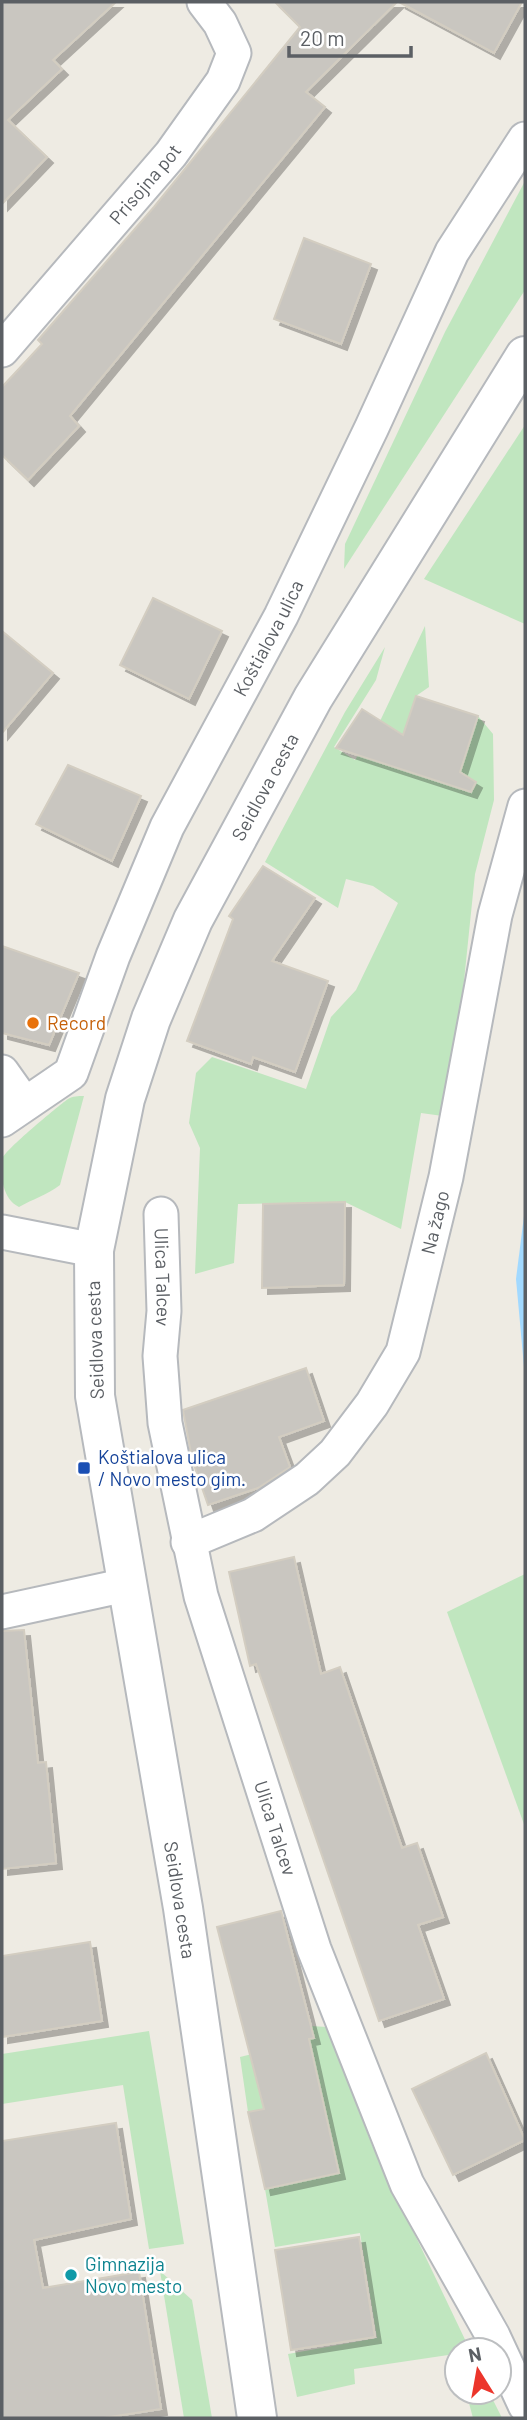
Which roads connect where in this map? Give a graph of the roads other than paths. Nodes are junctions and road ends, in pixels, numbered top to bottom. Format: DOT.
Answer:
graph roads {
  1 [pos="204,2"];
  2 [pos="525,139"];
  3 [pos="2,350"];
  4 [pos="525,356"];
  5 [pos="525,806"];
  6 [pos="2,1072"];
  7 [pos="13,1112"];
  8 [pos="161,1214"];
  9 [pos="2,1232"];
  10 [pos="94,1250"];
  11 [pos="188,1542"];
  12 [pos="126,1585"];
  13 [pos="2,1612"];
  14 [pos="525,2405"];
  15 [pos="257,2418"];
  1 -- 3 [label="street, Prisojna pot"];
  2 -- 7 [label="street, Koštialova ulica"];
  4 -- 10 [label="street, Seidlova cesta"];
  5 -- 11 [label="street, Na žago"];
  6 -- 7 [label="street"];
  8 -- 11 [label="street, Ulica Talcev"];
  9 -- 10 [label="street"];
  10 -- 12 [label="street, Seidlova cesta"];
  11 -- 14 [label="street, Ulica Talcev"];
  12 -- 13 [label="street"];
  12 -- 15 [label="street, Seidlova cesta"];
}
